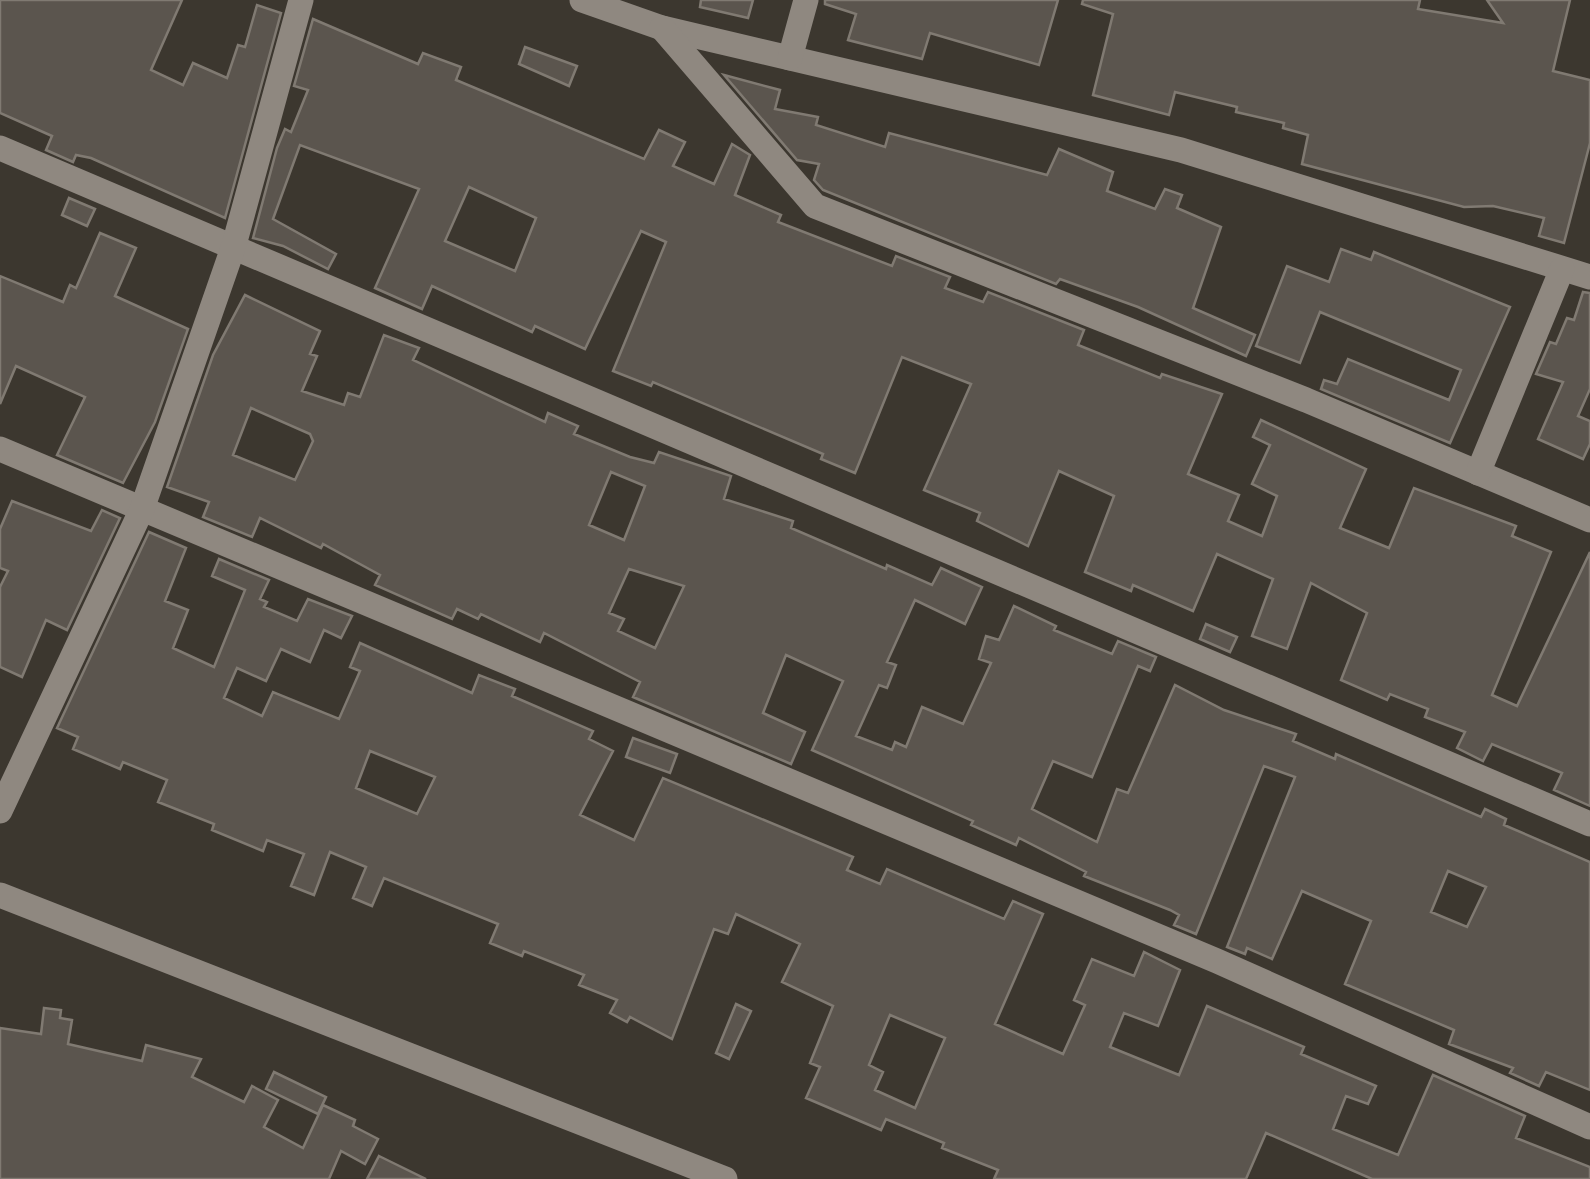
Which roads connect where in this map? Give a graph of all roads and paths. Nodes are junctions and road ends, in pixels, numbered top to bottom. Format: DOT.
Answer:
graph roads {
  1 [pos="301,0"];
  2 [pos="582,0"];
  3 [pos="806,0"];
  4 [pos="662,28"];
  5 [pos="790,58"];
  6 [pos="0,148"];
  7 [pos="234,245"];
  8 [pos="1562,269"];
  9 [pos="1590,276"];
  10 [pos="0,448"];
  11 [pos="1478,473"];
  12 [pos="142,509"];
  13 [pos="1590,520"];
  14 [pos="0,810"];
  15 [pos="1590,824"];
  16 [pos="0,895"];
  17 [pos="1590,1127"];
  18 [pos="725,1179"];
  1 -- 7 [label="street"];
  2 -- 4 [label="street"];
  3 -- 5 [label="street"];
  4 -- 5 [label="street"];
  4 -- 11 [label="street"];
  5 -- 8 [label="street"];
  6 -- 7 [label="street"];
  7 -- 12 [label="street"];
  7 -- 15 [label="street"];
  8 -- 9 [label="street"];
  8 -- 11 [label="street"];
  10 -- 12 [label="street"];
  11 -- 13 [label="street"];
  12 -- 14 [label="street"];
  12 -- 17 [label="street"];
  16 -- 18 [label="street"];
}
